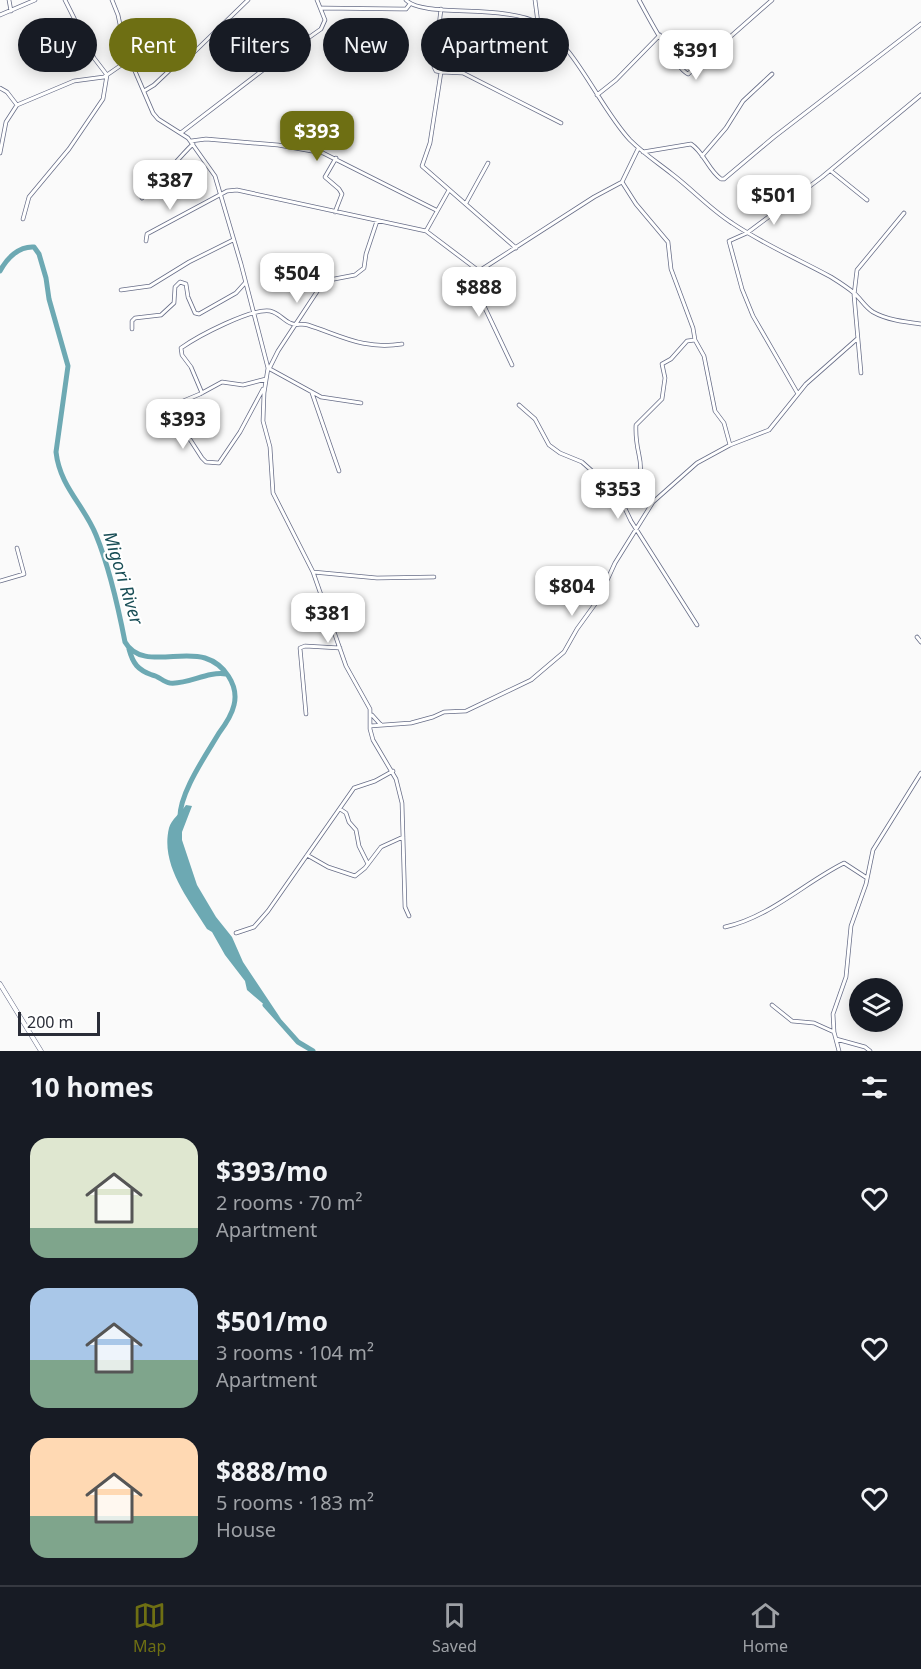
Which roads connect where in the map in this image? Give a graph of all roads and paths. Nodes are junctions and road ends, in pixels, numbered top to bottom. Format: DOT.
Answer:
graph roads {
  1 [pos="9,0"];
  2 [pos="35,0"];
  3 [pos="65,0"];
  4 [pos="112,0"];
  5 [pos="249,0"];
  6 [pos="317,0"];
  7 [pos="406,0"];
  8 [pos="535,0"];
  9 [pos="639,0"];
  10 [pos="772,0"];
  11 [pos="410,4"];
  12 [pos="321,8"];
  13 [pos="441,9"];
  14 [pos="11,11"];
  15 [pos="0,15"];
  16 [pos="119,18"];
  17 [pos="440,18"];
  18 [pos="520,18"];
  19 [pos="537,18"];
  20 [pos="921,24"];
  21 [pos="660,35"];
  22 [pos="569,55"];
  23 [pos="111,72"];
  24 [pos="135,72"];
  25 [pos="441,72"];
  26 [pos="772,74"];
  27 [pos="107,75"];
  28 [pos="0,88"];
  29 [pos="143,91"];
  30 [pos="597,95"];
  31 [pos="921,95"];
  32 [pos="17,105"];
  33 [pos="561,123"];
  34 [pos="182,133"];
  35 [pos="192,142"];
  36 [pos="639,149"];
  37 [pos="643,152"];
  38 [pos="0,153"];
  39 [pos="702,156"];
  40 [pos="336,158"];
  41 [pos="488,163"];
  42 [pos="830,170"];
  43 [pos="622,182"];
  44 [pos="448,190"];
  45 [pos="221,195"];
  46 [pos="142,198"];
  47 [pos="867,200"];
  48 [pos="466,203"];
  49 [pos="436,210"];
  50 [pos="335,212"];
  51 [pos="904,213"];
  52 [pos="23,219"];
  53 [pos="377,221"];
  54 [pos="426,231"];
  55 [pos="747,233"];
  56 [pos="234,240"];
  57 [pos="146,242"];
  58 [pos="516,248"];
  59 [pos="475,269"];
  60 [pos="244,283"];
  61 [pos="121,290"];
  62 [pos="854,293"];
  63 [pos="254,313"];
  64 [pos="296,324"];
  65 [pos="921,324"];
  66 [pos="132,329"];
  67 [pos="857,339"];
  68 [pos="695,340"];
  69 [pos="402,344"];
  70 [pos="512,365"];
  71 [pos="270,369"];
  72 [pos="861,373"];
  73 [pos="267,374"];
  74 [pos="266,379"];
  75 [pos="265,387"];
  76 [pos="202,393"];
  77 [pos="312,393"];
  78 [pos="798,394"];
  79 [pos="361,403"];
  80 [pos="519,405"];
  81 [pos="730,445"];
  82 [pos="339,471"];
  83 [pos="621,502"];
  84 [pos="636,530"];
  85 [pos="17,548"];
  86 [pos="313,572"];
  87 [pos="435,577"];
  88 [pos="0,581"];
  89 [pos="697,625"];
  90 [pos="917,637"];
  91 [pos="921,642"];
  92 [pos="340,648"];
  93 [pos="306,714"];
  94 [pos="371,714"];
  95 [pos="381,725"];
  96 [pos="370,726"];
  97 [pos="393,771"];
  98 [pos="921,773"];
  99 [pos="340,809"];
  100 [pos="403,837"];
  101 [pos="308,855"];
  102 [pos="368,864"];
  103 [pos="867,878"];
  104 [pos="409,916"];
  105 [pos="725,927"];
  106 [pos="236,933"];
  107 [pos="0,984"];
  108 [pos="772,1005"];
  109 [pos="834,1032"];
  110 [pos="835,1039"];
  111 [pos="41,1051"];
  112 [pos="839,1051"];
  113 [pos="870,1051"];
  1 -- 14 [label="street"];
  2 -- 14 [label="street"];
  3 -- 27 [label="street"];
  4 -- 16 [label="street"];
  5 -- 29 [label="street"];
  6 -- 12 [label="street"];
  7 -- 11 [label="street"];
  8 -- 19 [label="street"];
  9 -- 21 [label="street"];
  10 -- 21 [label="street"];
  11 -- 12 [label="street"];
  11 -- 13 [label="street"];
  12 -- 34 [label="street"];
  13 -- 17 [label="street"];
  13 -- 18 [label="street"];
  14 -- 15 [label="street"];
  20 -- 39 [label="street"];
  21 -- 30 [label="street"];
  22 -- 30 [label="street"];
  23 -- 27 [label="street"];
  24 -- 29 [label="street"];
  25 -- 33 [label="street"];
  25 -- 44 [label="street"];
  26 -- 39 [label="street"];
  27 -- 32 [label="street"];
  27 -- 52 [label="street"];
  28 -- 32 [label="street"];
  29 -- 34 [label="street"];
  30 -- 36 [label="street"];
  31 -- 42 [label="street"];
  32 -- 38 [label="street"];
  34 -- 35 [label="street"];
  35 -- 40 [label="street"];
  35 -- 45 [label="street"];
  35 -- 46 [label="street"];
  36 -- 37 [label="street"];
  36 -- 43 [label="street"];
  37 -- 39 [label="street"];
  37 -- 55 [label="street"];
  40 -- 49 [label="street"];
  40 -- 50 [label="street"];
  41 -- 48 [label="street"];
  42 -- 47 [label="street"];
  42 -- 55 [label="street"];
  43 -- 58 [label="street"];
  43 -- 68 [label="street"];
  44 -- 48 [label="street"];
  44 -- 49 [label="street"];
  45 -- 50 [label="street"];
  45 -- 56 [label="street"];
  45 -- 57 [label="street"];
  48 -- 58 [label="street"];
  49 -- 54 [label="street"];
  50 -- 53 [label="street"];
  51 -- 62 [label="street"];
  53 -- 54 [label="street"];
  53 -- 64 [label="street"];
  54 -- 59 [label="street"];
  55 -- 62 [label="street"];
  55 -- 78 [label="street"];
  56 -- 60 [label="street"];
  56 -- 61 [label="street"];
  58 -- 59 [label="street"];
  59 -- 70 [label="street"];
  60 -- 63 [label="street"];
  60 -- 66 [label="street"];
  62 -- 65 [label="street"];
  62 -- 67 [label="street"];
  63 -- 64 [label="street"];
  63 -- 73 [label="street"];
  63 -- 76 [label="street"];
  64 -- 69 [label="street"];
  64 -- 71 [label="street"];
  67 -- 72 [label="street"];
  67 -- 78 [label="street"];
  68 -- 81 [label="street"];
  68 -- 83 [label="street"];
  71 -- 73 [label="street"];
  71 -- 77 [label="street"];
  73 -- 74 [label="street"];
  74 -- 75 [label="street"];
  74 -- 76 [label="street"];
  75 -- 76 [label="street"];
  75 -- 86 [label="street"];
  77 -- 79 [label="street"];
  77 -- 82 [label="street"];
  78 -- 81 [label="street"];
  80 -- 83 [label="street"];
  81 -- 84 [label="street"];
  83 -- 84 [label="street"];
  84 -- 89 [label="street"];
  84 -- 95 [label="street"];
  85 -- 88 [label="street"];
  86 -- 87 [label="street"];
  86 -- 92 [label="street"];
  90 -- 91 [label="street"];
  92 -- 93 [label="street"];
  92 -- 94 [label="street"];
  94 -- 95 [label="street"];
  94 -- 96 [label="street"];
  95 -- 96 [label="street"];
  96 -- 97 [label="street"];
  97 -- 99 [label="street"];
  97 -- 100 [label="street"];
  98 -- 103 [label="street"];
  99 -- 101 [label="street"];
  99 -- 102 [label="street"];
  100 -- 102 [label="street"];
  100 -- 104 [label="street"];
  101 -- 102 [label="street"];
  101 -- 106 [label="street"];
  103 -- 105 [label="street"];
  103 -- 109 [label="street"];
  107 -- 111 [label="street"];
  108 -- 109 [label="street"];
  109 -- 110 [label="street"];
  110 -- 112 [label="street"];
  110 -- 113 [label="street"];
}
